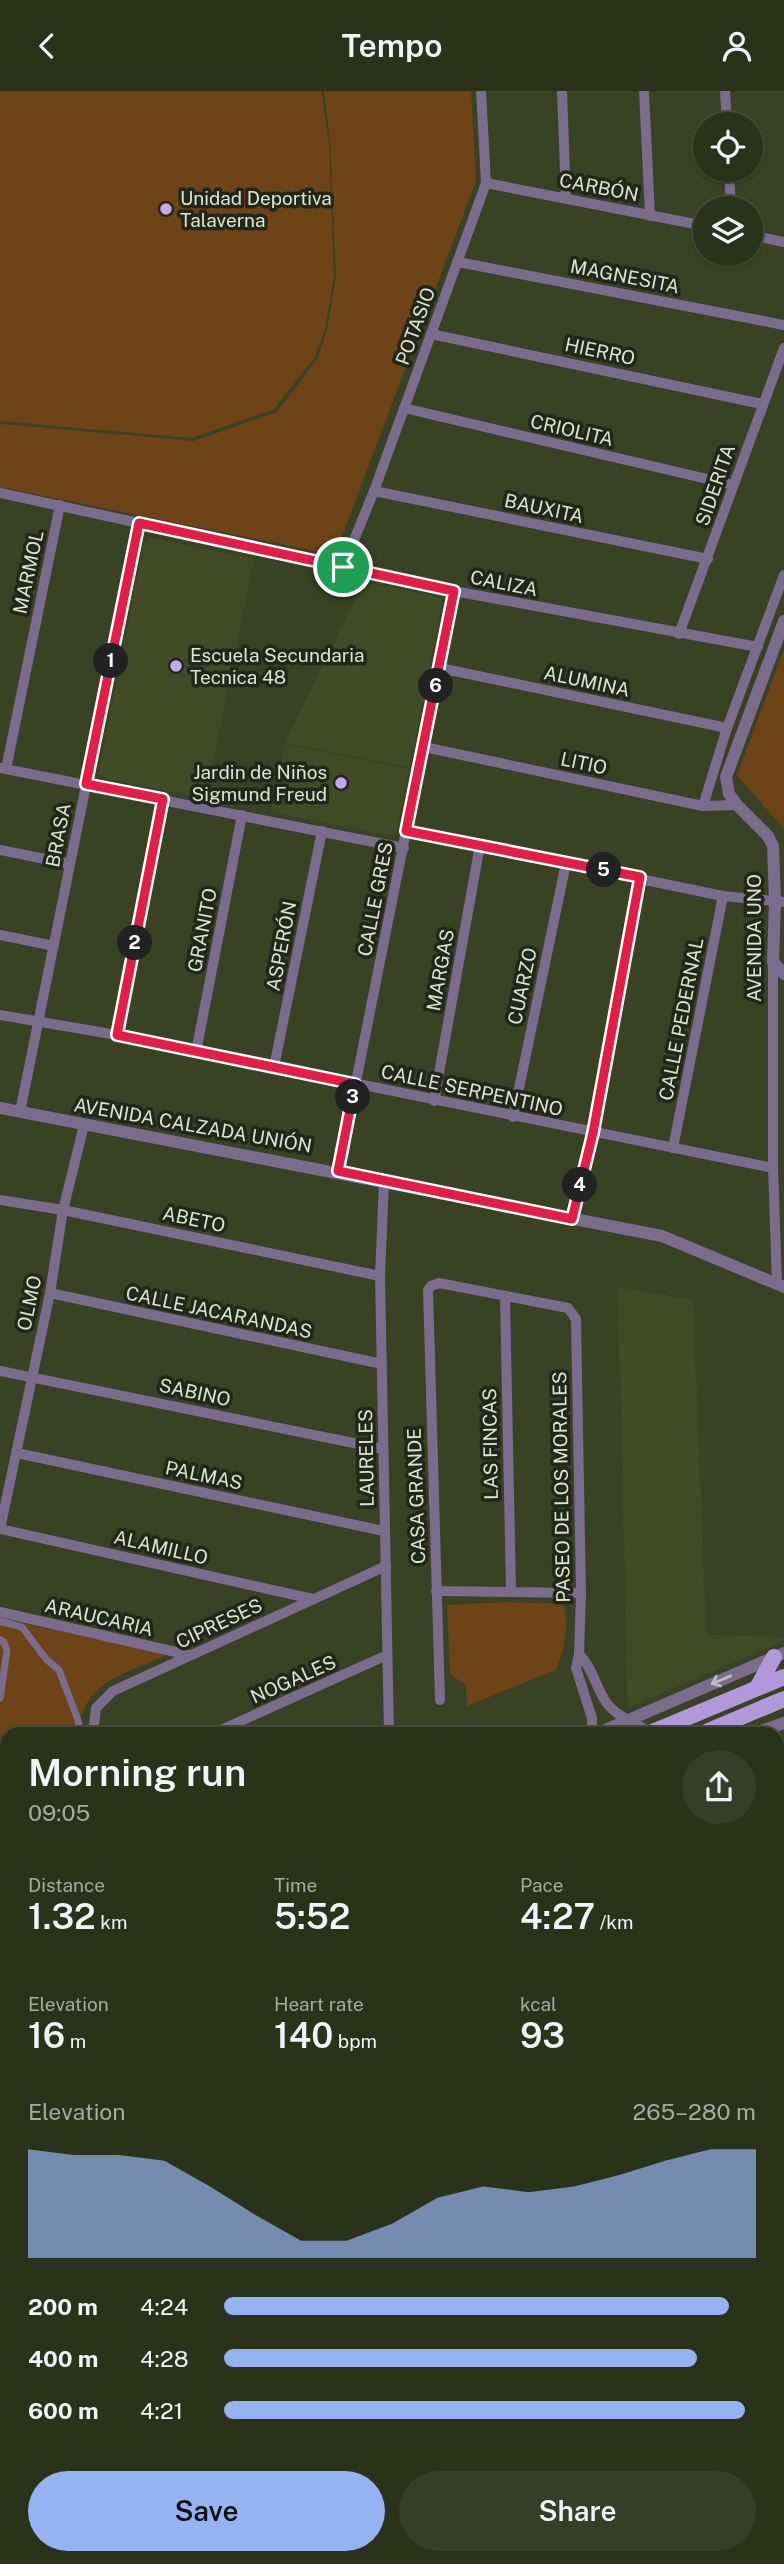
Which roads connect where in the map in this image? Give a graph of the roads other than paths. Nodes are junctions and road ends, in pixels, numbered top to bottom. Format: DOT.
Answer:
graph roads {
  1 [pos="481,91"];
  2 [pos="562,91"];
  3 [pos="644,91"];
  4 [pos="725,91"];
  5 [pos="726,112"];
  6 [pos="486,183"];
  7 [pos="566,198"];
  8 [pos="650,216"];
  9 [pos="693,224"];
  10 [pos="763,238"];
  11 [pos="784,242"];
  12 [pos="458,262"];
  13 [pos="784,325"];
  14 [pos="430,334"];
  15 [pos="784,348"];
  16 [pos="762,404"];
  17 [pos="404,408"];
  18 [pos="733,485"];
  19 [pos="373,491"];
  20 [pos="0,493"];
  21 [pos="60,505"];
  22 [pos="139,523"];
  23 [pos="708,559"];
  24 [pos="343,567"];
  25 [pos="784,575"];
  26 [pos="454,591"];
  27 [pos="784,621"];
  28 [pos="679,634"];
  29 [pos="758,647"];
  30 [pos="440,668"];
  31 [pos="727,728"];
  32 [pos="424,747"];
  33 [pos="3,768"];
  34 [pos="86,784"];
  35 [pos="163,799"];
  36 [pos="737,805"];
  37 [pos="703,806"];
  38 [pos="242,815"];
  39 [pos="322,831"];
  40 [pos="406,831"];
  41 [pos="480,845"];
  42 [pos="404,848"];
  43 [pos="0,850"];
  44 [pos="566,863"];
  45 [pos="70,864"];
  46 [pos="640,877"];
  47 [pos="723,896"];
  48 [pos="780,902"];
  49 [pos="0,935"];
  50 [pos="54,946"];
  51 [pos="773,962"];
  52 [pos="784,974"];
  53 [pos="0,1015"];
  54 [pos="39,1023"];
  55 [pos="117,1035"];
  56 [pos="196,1052"];
  57 [pos="274,1067"];
  58 [pos="355,1084"];
  59 [pos="434,1101"];
  60 [pos="0,1108"];
  61 [pos="20,1112"];
  62 [pos="513,1117"];
  63 [pos="83,1125"];
  64 [pos="593,1133"];
  65 [pos="673,1149"];
  66 [pos="773,1168"];
  67 [pos="338,1171"];
  68 [pos="384,1181"];
  69 [pos="0,1200"];
  70 [pos="63,1210"];
  71 [pos="572,1219"];
  72 [pos="380,1276"];
  73 [pos="781,1285"];
  74 [pos="50,1293"];
  75 [pos="505,1296"];
  76 [pos="382,1364"];
  77 [pos="0,1371"];
  78 [pos="31,1376"];
  79 [pos="383,1449"];
  80 [pos="17,1453"];
  81 [pos="0,1529"];
  82 [pos="384,1531"];
  83 [pos="386,1566"];
  84 [pos="436,1591"];
  85 [pos="511,1592"];
  86 [pos="581,1593"];
  87 [pos="313,1599"];
  88 [pos="0,1612"];
  89 [pos="0,1621"];
  90 [pos="0,1640"];
  91 [pos="579,1654"];
  92 [pos="189,1655"];
  93 [pos="387,1655"];
  94 [pos="779,1655"];
  95 [pos="784,1677"];
  96 [pos="757,1688"];
  97 [pos="0,1698"];
  98 [pos="784,1699"];
  99 [pos="440,1700"];
  100 [pos="631,1719"];
  101 [pos="80,1727"];
  102 [pos="94,1727"];
  103 [pos="228,1727"];
  104 [pos="389,1727"];
  105 [pos="593,1727"];
  106 [pos="611,1727"];
  107 [pos="642,1727"];
  108 [pos="664,1727"];
  109 [pos="718,1727"];
  1 -- 6 [label="street, POTASIO"];
  2 -- 7 [label="street"];
  3 -- 8 [label="street"];
  4 -- 5 [label="street"];
  6 -- 7 [label="street, CARBÓN"];
  6 -- 12 [label="street, POTASIO"];
  7 -- 8 [label="street, CARBÓN"];
  8 -- 9 [label="street, CARBÓN"];
  10 -- 11 [label="street"];
  12 -- 13 [label="street, MAGNESITA"];
  12 -- 14 [label="street, POTASIO"];
  14 -- 16 [label="street, HIERRO"];
  14 -- 17 [label="street, POTASIO"];
  15 -- 16 [label="street, SIDERITA"];
  16 -- 18 [label="street, SIDERITA"];
  17 -- 18 [label="street, CRIOLITA"];
  17 -- 19 [label="street, POTASIO"];
  18 -- 23 [label="street, SIDERITA"];
  19 -- 23 [label="street, BAUXITA"];
  19 -- 24 [label="street, POTASIO"];
  20 -- 21 [label="street, CALIZA"];
  21 -- 22 [label="street, CALIZA"];
  21 -- 33 [label="street, MARMOL"];
  22 -- 24 [label="street, CALIZA"];
  22 -- 34 [label="street, BRASA"];
  23 -- 28 [label="street, SIDERITA"];
  24 -- 26 [label="street, CALIZA"];
  25 -- 29 [label="street"];
  26 -- 28 [label="street, CALIZA"];
  26 -- 30 [label="street, CALLE GRES"];
  27 -- 36 [label="street, AVENIDA UNO"];
  28 -- 29 [label="street, CALIZA"];
  29 -- 31 [label="street"];
  30 -- 31 [label="street, ALUMINA"];
  30 -- 32 [label="street, CALLE GRES"];
  31 -- 37 [label="street"];
  32 -- 37 [label="street, LITIO"];
  32 -- 40 [label="street, CALLE GRES"];
  33 -- 34 [label="street"];
  34 -- 35 [label="street"];
  34 -- 45 [label="street, BRASA"];
  35 -- 38 [label="street"];
  35 -- 55 [label="street"];
  36 -- 37 [label="street, LITIO"];
  36 -- 48 [label="street, AVENIDA UNO"];
  38 -- 39 [label="street"];
  38 -- 56 [label="street, GRANITO"];
  39 -- 42 [label="street"];
  39 -- 57 [label="street, ASPERÓN"];
  40 -- 41 [label="street"];
  40 -- 42 [label="street, CALLE GRES"];
  41 -- 44 [label="street"];
  41 -- 59 [label="street, MARGAS"];
  42 -- 58 [label="street, CALLE GRES"];
  43 -- 45 [label="street"];
  44 -- 46 [label="street"];
  44 -- 62 [label="street, CUARZO"];
  45 -- 50 [label="street, BRASA"];
  46 -- 47 [label="street"];
  46 -- 64 [label="street"];
  47 -- 48 [label="street"];
  47 -- 65 [label="street, CALLE PEDERNAL"];
  48 -- 51 [label="street, AVENIDA UNO"];
  49 -- 50 [label="street"];
  50 -- 54 [label="street, BRASA"];
  51 -- 52 [label="street"];
  51 -- 66 [label="street, AVENIDA UNO"];
  53 -- 54 [label="street, CALLE SERPENTINO"];
  54 -- 55 [label="street, CALLE SERPENTINO"];
  54 -- 61 [label="street, BRASA"];
  55 -- 56 [label="street, CALLE SERPENTINO"];
  56 -- 57 [label="street, CALLE SERPENTINO"];
  57 -- 58 [label="street, CALLE SERPENTINO"];
  58 -- 59 [label="street, CALLE SERPENTINO"];
  58 -- 67 [label="street, CALLE GRES"];
  59 -- 62 [label="street, CALLE SERPENTINO"];
  60 -- 61 [label="street, AVENIDA CALZADA UNIÓN"];
  61 -- 63 [label="street, AVENIDA CALZADA UNIÓN"];
  62 -- 64 [label="street, CALLE SERPENTINO"];
  63 -- 67 [label="street, AVENIDA CALZADA UNIÓN"];
  63 -- 70 [label="street, OLMO"];
  64 -- 65 [label="street, CALLE SERPENTINO"];
  64 -- 71 [label="street"];
  65 -- 66 [label="street, CALLE SERPENTINO"];
  66 -- 73 [label="street, AVENIDA UNO"];
  67 -- 68 [label="street, AVENIDA CALZADA UNIÓN"];
  68 -- 71 [label="street, AVENIDA CALZADA UNIÓN"];
  68 -- 72 [label="street, LAURELES"];
  69 -- 70 [label="street, ABETO"];
  70 -- 72 [label="street, ABETO"];
  70 -- 74 [label="street, OLMO"];
  71 -- 73 [label="street, AVENIDA CALZADA UNIÓN"];
  72 -- 76 [label="street, LAURELES"];
  74 -- 76 [label="street, CALLE JACARANDAS"];
  74 -- 78 [label="street, OLMO"];
  75 -- 84 [label="street, CASA GRANDE"];
  75 -- 85 [label="street, LAS FINCAS"];
  75 -- 86 [label="street, PASEO DE LOS MORALES"];
  76 -- 79 [label="street, LAURELES"];
  77 -- 78 [label="street, SABINO"];
  78 -- 79 [label="street, SABINO"];
  78 -- 80 [label="street, OLMO"];
  79 -- 82 [label="street, LAURELES"];
  80 -- 81 [label="street, OLMO"];
  80 -- 82 [label="street, PALMAS"];
  81 -- 87 [label="street, ALAMILLO"];
  82 -- 83 [label="street, LAURELES"];
  83 -- 87 [label="street, CIPRESES"];
  83 -- 93 [label="street, LAURELES"];
  84 -- 85 [label="street"];
  84 -- 99 [label="street, CASA GRANDE"];
  85 -- 86 [label="street"];
  86 -- 91 [label="street, PASEO DE LOS MORALES"];
  87 -- 92 [label="street, CIPRESES"];
  88 -- 92 [label="street, ARAUCARIA"];
  89 -- 101 [label="street"];
  90 -- 97 [label="street"];
  91 -- 100 [label="street"];
  91 -- 105 [label="street, PASEO DE LOS MORALES"];
  92 -- 102 [label="street, CIPRESES"];
  93 -- 103 [label="street, NOGALES"];
  93 -- 104 [label="street, LAURELES"];
  94 -- 96 [label="main road"];
  94 -- 100 [label="street, one-way"];
  95 -- 96 [label="main road"];
  96 -- 108 [label="main road"];
  98 -- 109 [label="main road"];
  100 -- 106 [label="street"];
  100 -- 107 [label="street"];
}
